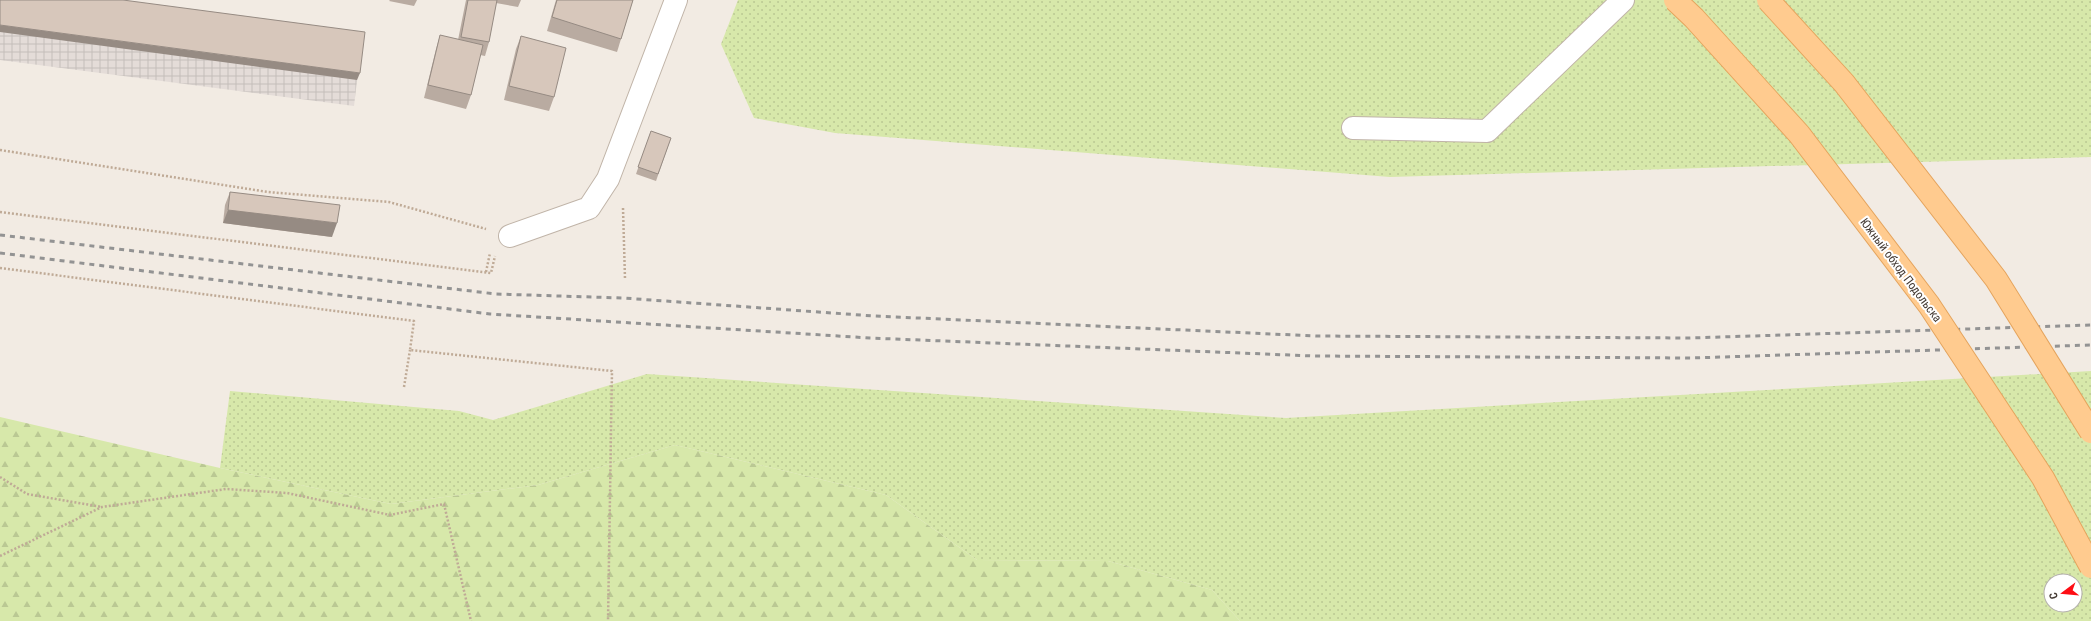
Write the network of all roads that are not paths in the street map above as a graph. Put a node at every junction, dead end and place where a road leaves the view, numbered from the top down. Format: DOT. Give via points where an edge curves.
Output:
graph roads {
  1 [pos="676,0"];
  2 [pos="1623,0"];
  3 [pos="1675,0"];
  4 [pos="1768,0"];
  5 [pos="1353,128"];
  6 [pos="510,236"];
  7 [pos="2091,432"];
  8 [pos="2091,567"];
  1 -- 6 [label="street" via="608,179 588,208"];
  2 -- 5 [label="street" via="1487,131"];
  3 -- 8 [label="main road, Южный обход Подольска, bridge" via="1799,134 1929,306 2043,478"];
  4 -- 7 [label="main road, bridge" via="1844,83 1996,280"];
}
